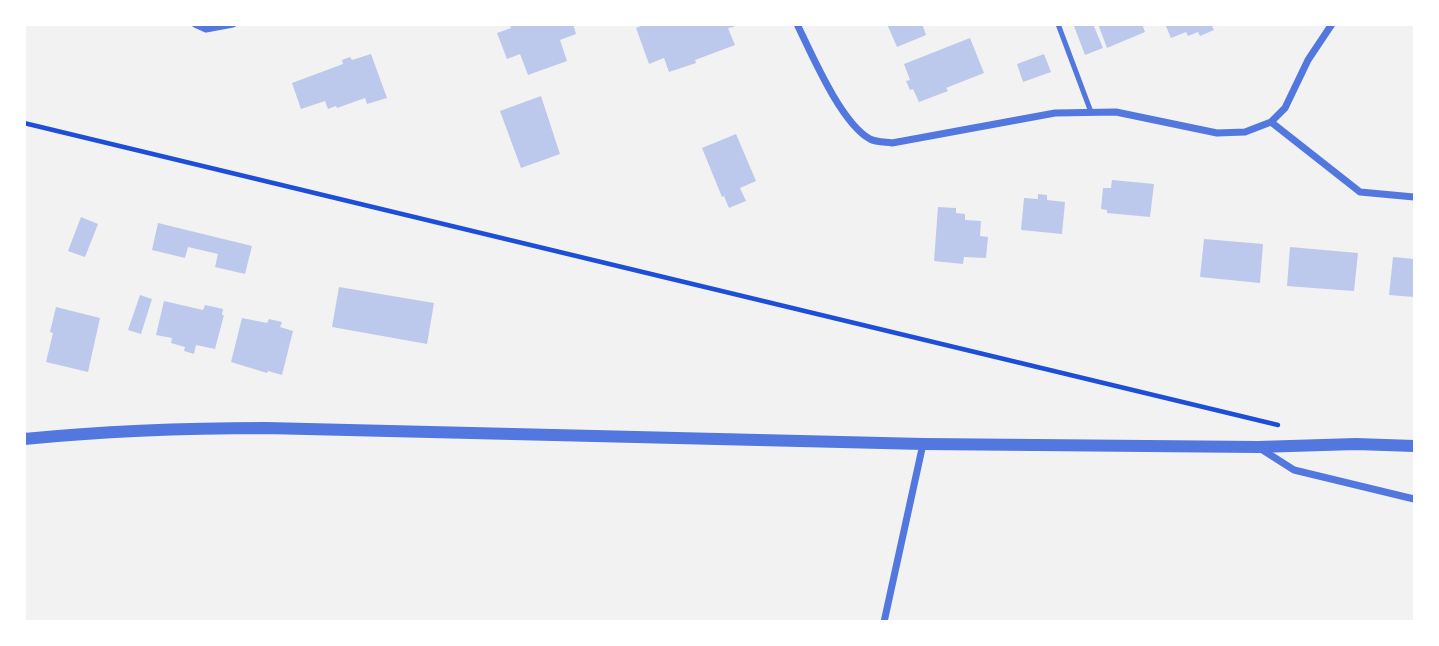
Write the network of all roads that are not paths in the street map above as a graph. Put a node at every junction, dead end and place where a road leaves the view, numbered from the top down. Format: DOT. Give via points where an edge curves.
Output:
graph roads {
  1 [pos="195,24"];
  2 [pos="233,24"];
  3 [pos="797,24"];
  4 [pos="1058,24"];
  5 [pos="1332,24"];
  6 [pos="1091,112"];
  7 [pos="1271,122"];
  8 [pos="1415,197"];
  9 [pos="24,439"];
  10 [pos="923,444"];
  11 [pos="1415,446"];
  12 [pos="1258,447"];
  13 [pos="1415,499"];
  14 [pos="884,621"];
  1 -- 2 [label="street" via="206,29"];
  3 -- 6 [label="street" via="853,126 872,140 892,143 1055,113"];
  4 -- 6 [label="lane"];
  5 -- 7 [label="street" via="1285,108"];
  6 -- 7 [label="street" via="1116,112 1217,134 1245,132"];
  7 -- 8 [label="street" via="1360,192"];
  9 -- 10 [label="street" via="95,432 266,428"];
  10 -- 12 [label="street"];
  10 -- 14 [label="street"];
  11 -- 12 [label="street"];
  12 -- 13 [label="street" via="1294,470"];
}
